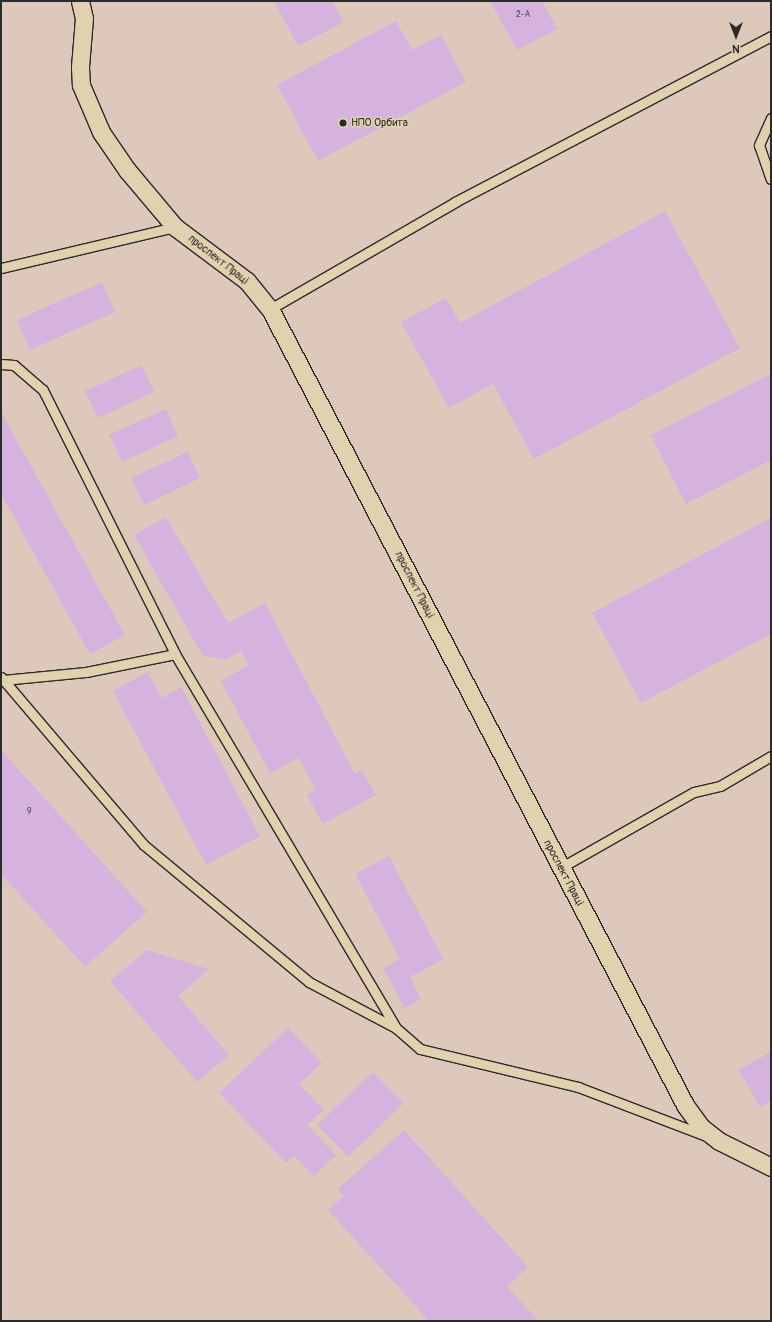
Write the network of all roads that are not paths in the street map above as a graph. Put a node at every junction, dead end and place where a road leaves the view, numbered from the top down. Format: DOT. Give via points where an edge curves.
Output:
graph roads {
  1 [pos="80,1"];
  2 [pos="771,36"];
  3 [pos="771,118"];
  4 [pos="771,179"];
  5 [pos="175,227"];
  6 [pos="1,268"];
  7 [pos="270,309"];
  8 [pos="1,364"];
  9 [pos="175,654"];
  10 [pos="2,678"];
  11 [pos="771,756"];
  12 [pos="560,868"];
  13 [pos="396,1028"];
  14 [pos="719,1141"];
  15 [pos="771,1167"];
  1 -- 5 [label="street, проспект Праці" via="84,18 81,85 89,107 101,132 127,170"];
  2 -- 7 [label="lane" via="454,202"];
  3 -- 4 [label="lane" via="759,145"];
  5 -- 6 [label="lane"];
  5 -- 7 [label="street, проспект Праці" via="247,281"];
  7 -- 12 [label="street, проспект Праці"];
  8 -- 9 [label="lane" via="14,364 43,390"];
  9 -- 10 [label="lane" via="86,672"];
  9 -- 13 [label="lane"];
  10 -- 13 [label="lane" via="144,845 309,982"];
  11 -- 12 [label="lane" via="720,786 694,792"];
  12 -- 14 [label="street, проспект Праці" via="685,1105 702,1127"];
  13 -- 14 [label="lane" via="420,1049 578,1087"];
  14 -- 15 [label="street, проспект Праці"];
}
